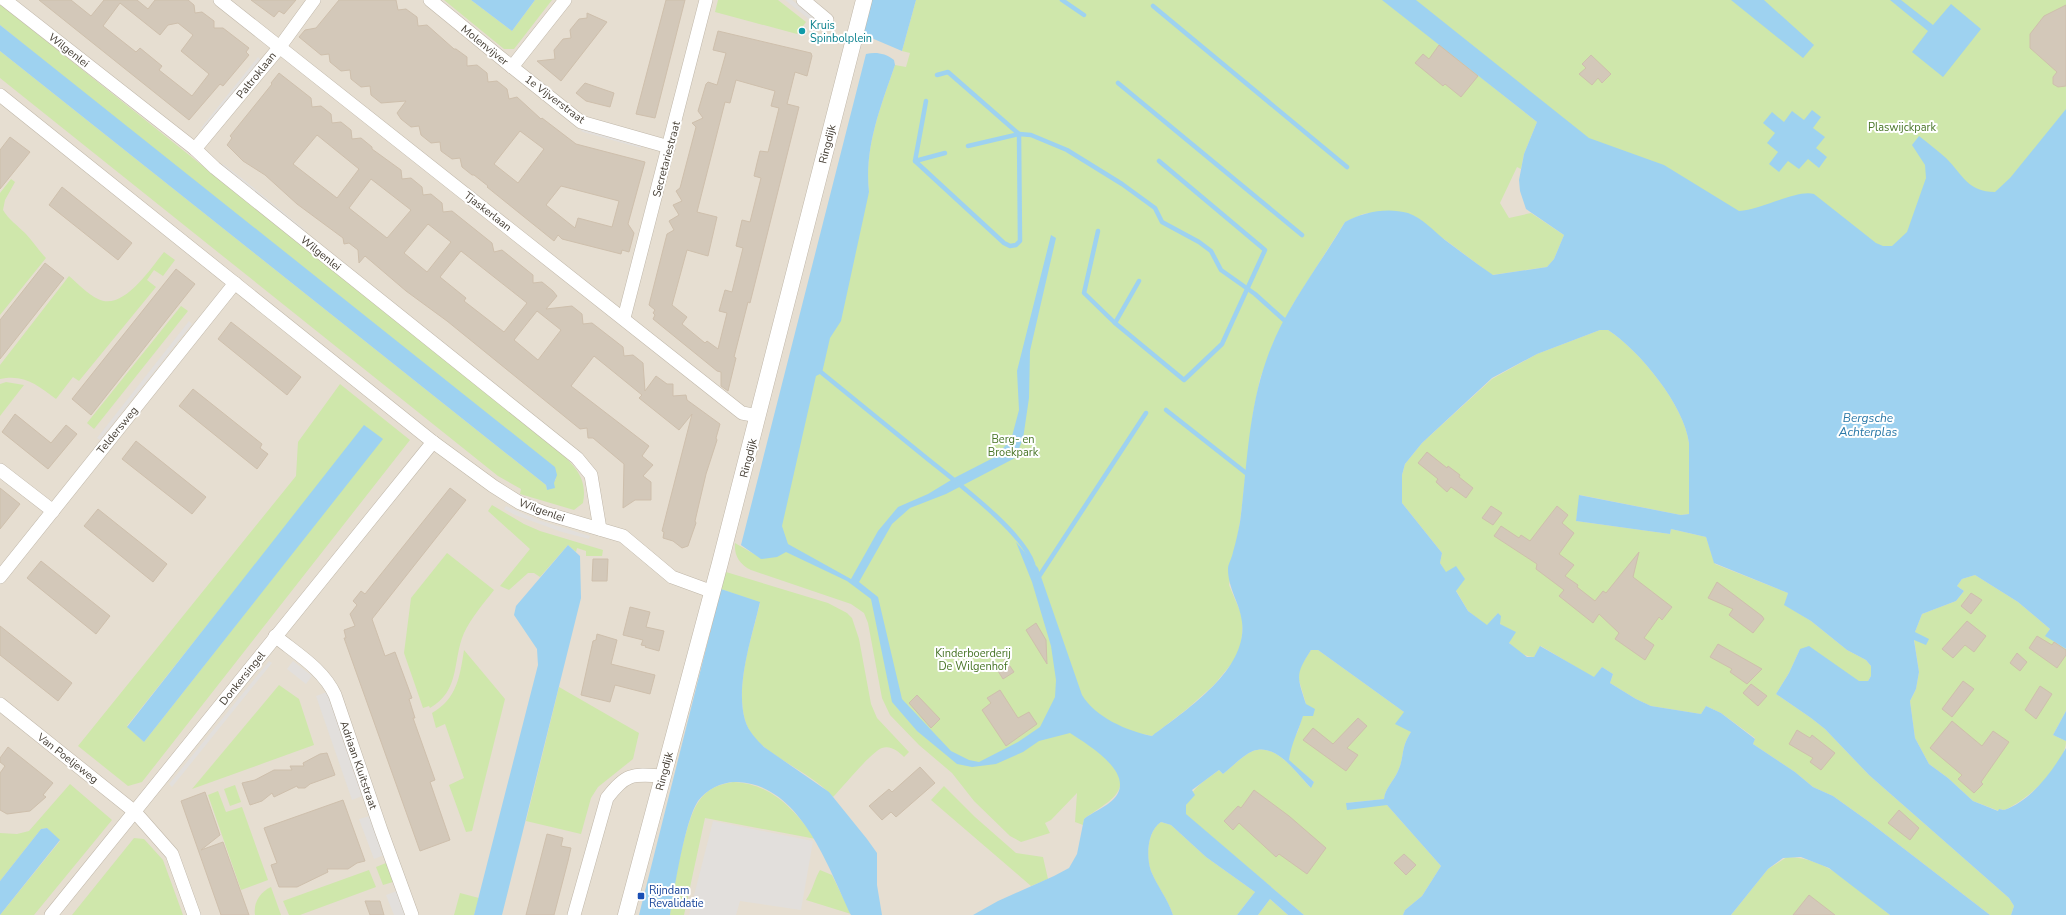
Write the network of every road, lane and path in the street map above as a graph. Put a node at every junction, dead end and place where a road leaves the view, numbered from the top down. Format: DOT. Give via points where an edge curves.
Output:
graph roads {
  1 [pos="5,0"];
  2 [pos="220,0"];
  3 [pos="314,0"];
  4 [pos="430,0"];
  5 [pos="565,0"];
  6 [pos="706,0"];
  7 [pos="803,0"];
  8 [pos="864,0"];
  9 [pos="827,20"];
  10 [pos="279,48"];
  11 [pos="512,67"];
  12 [pos="0,95"];
  13 [pos="669,147"];
  14 [pos="195,149"];
  15 [pos="235,283"];
  16 [pos="624,318"];
  17 [pos="758,416"];
  18 [pos="433,442"];
  19 [pos="0,470"];
  20 [pos="53,511"];
  21 [pos="600,529"];
  22 [pos="0,578"];
  23 [pos="713,592"];
  24 [pos="275,636"];
  25 [pos="0,704"];
  26 [pos="662,776"];
  27 [pos="135,812"];
  28 [pos="51,915"];
  29 [pos="194,915"];
  30 [pos="412,915"];
  31 [pos="574,915"];
  32 [pos="626,915"];
  1 -- 14 [label="street, Wilgenlei"];
  2 -- 10 [label="street, Tjaskerlaan"];
  3 -- 10 [label="street, Paltroklaan"];
  4 -- 11 [label="street, Molenvijver"];
  5 -- 11 [label="street, Molenvijver"];
  6 -- 13 [label="street, Secretariestraat"];
  7 -- 9 [label="street"];
  8 -- 17 [label="street, Ringdijk"];
  10 -- 14 [label="street, Paltroklaan"];
  10 -- 16 [label="street, Tjaskerlaan"];
  11 -- 13 [label="street, 1e Vijverstraat" via="581,122"];
  12 -- 15 [label="street, Wilgenlei"];
  13 -- 16 [label="street, Secretariestraat"];
  14 -- 21 [label="street, Wilgenlei" via="215,168 577,458 591,475"];
  15 -- 18 [label="street, Wilgenlei"];
  15 -- 20 [label="street, Teldersweg"];
  16 -- 17 [label="street, Tjaskerlaan" via="742,412"];
  17 -- 23 [label="street, Ringdijk"];
  18 -- 21 [label="street, Wilgenlei" via="520,503"];
  18 -- 24 [label="street, Donkersingel"];
  19 -- 20 [label="street"];
  20 -- 22 [label="street, Teldersweg"];
  21 -- 23 [label="street, Wilgenlei" via="623,536 676,580"];
  23 -- 26 [label="street, Ringdijk"];
  24 -- 27 [label="street, Donkersingel"];
  24 -- 30 [label="street, Adriaan Kluitstraat" via="321,673 335,695"];
  25 -- 27 [label="street, Van Poeljeweg"];
  26 -- 31 [label="street" via="639,774 626,778 619,782 607,798"];
  26 -- 32 [label="street, Ringdijk"];
  27 -- 28 [label="street, Donkersingel"];
  27 -- 29 [label="street, Van Poeljeweg" via="172,854"];
}
